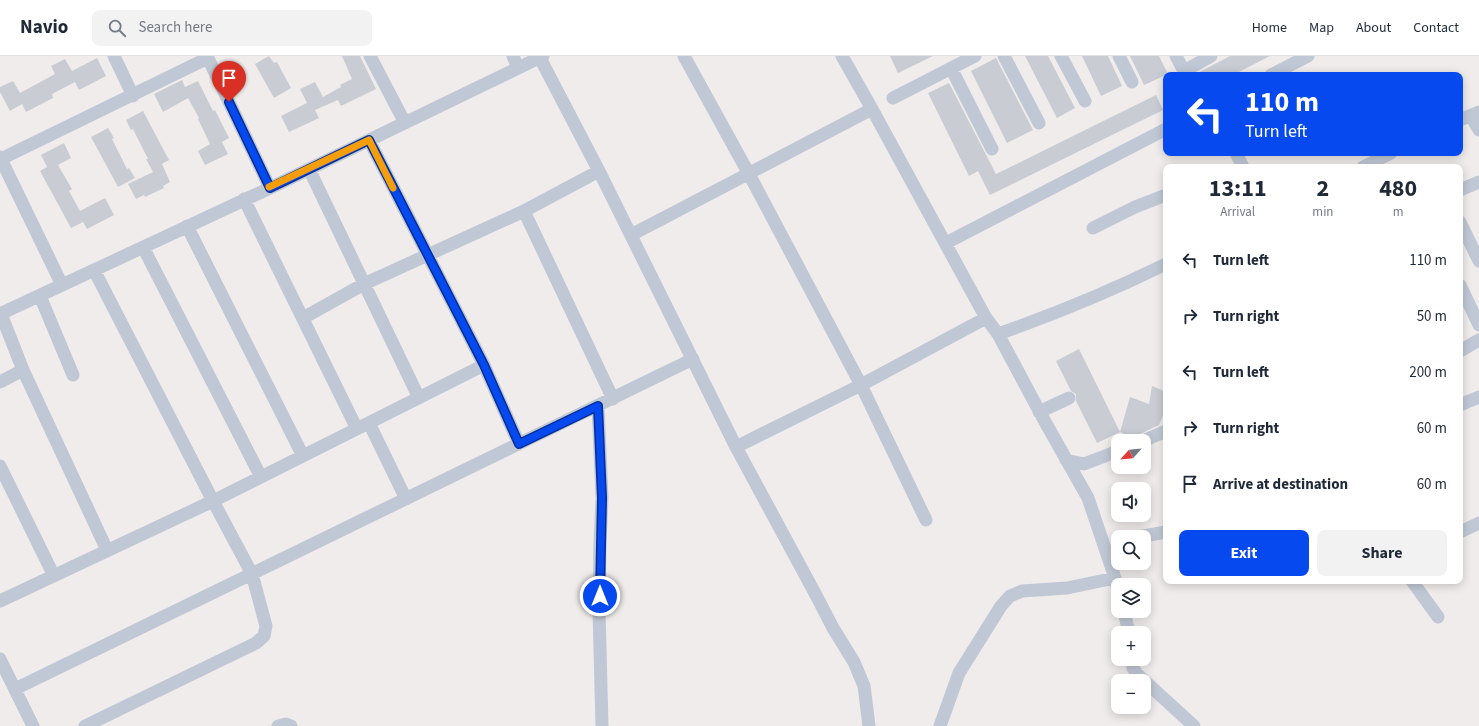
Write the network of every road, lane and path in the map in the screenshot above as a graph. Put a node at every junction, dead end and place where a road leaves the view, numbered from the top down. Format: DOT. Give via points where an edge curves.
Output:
graph roads {
  1 [pos="114,56"];
  2 [pos="370,56"];
  3 [pos="684,56"];
  4 [pos="975,56"];
  5 [pos="1004,56"];
  6 [pos="1061,56"];
  7 [pos="1119,56"];
  8 [pos="1176,56"];
  9 [pos="1211,56"];
  10 [pos="1308,56"];
  11 [pos="208,57"];
  12 [pos="541,57"];
  13 [pos="845,57"];
  14 [pos="515,62"];
  15 [pos="951,68"];
  16 [pos="1184,72"];
  17 [pos="1187,72"];
  18 [pos="1277,72"];
  19 [pos="1132,82"];
  20 [pos="134,96"];
  21 [pos="893,98"];
  22 [pos="1085,102"];
  23 [pos="872,109"];
  24 [pos="1470,116"];
  25 [pos="405,123"];
  26 [pos="1038,123"];
  27 [pos="1479,130"];
  28 [pos="1163,131"];
  29 [pos="369,140"];
  30 [pos="992,149"];
  31 [pos="1385,156"];
  32 [pos="1,158"];
  33 [pos="1368,164"];
  34 [pos="309,169"];
  35 [pos="599,170"];
  36 [pos="749,174"];
  37 [pos="1479,182"];
  38 [pos="270,188"];
  39 [pos="1463,189"];
  40 [pos="1163,196"];
  41 [pos="244,199"];
  42 [pos="524,211"];
  43 [pos="186,226"];
  44 [pos="1093,228"];
  45 [pos="1463,228"];
  46 [pos="631,235"];
  47 [pos="946,243"];
  48 [pos="143,247"];
  49 [pos="428,255"];
  50 [pos="1479,261"];
  51 [pos="1163,266"];
  52 [pos="94,270"];
  53 [pos="364,284"];
  54 [pos="62,285"];
  55 [pos="1463,291"];
  56 [pos="40,296"];
  57 [pos="1,314"];
  58 [pos="303,318"];
  59 [pos="986,318"];
  60 [pos="1479,325"];
  61 [pos="998,334"];
  62 [pos="1479,340"];
  63 [pos="1463,349"];
  64 [pos="693,359"];
  65 [pos="484,365"];
  66 [pos="23,370"];
  67 [pos="74,375"];
  68 [pos="0,382"];
  69 [pos="861,386"];
  70 [pos="1479,396"];
  71 [pos="419,398"];
  72 [pos="1069,398"];
  73 [pos="613,399"];
  74 [pos="1463,404"];
  75 [pos="598,406"];
  76 [pos="1039,412"];
  77 [pos="363,426"];
  78 [pos="1163,432"];
  79 [pos="1151,438"];
  80 [pos="519,444"];
  81 [pos="736,447"];
  82 [pos="1111,454"];
  83 [pos="303,456"];
  84 [pos="1066,460"];
  85 [pos="0,466"];
  86 [pos="261,476"];
  87 [pos="406,499"];
  88 [pos="213,501"];
  89 [pos="926,520"];
  90 [pos="1479,523"];
  91 [pos="1463,531"];
  92 [pos="1163,533"];
  93 [pos="1151,535"];
  94 [pos="1111,549"];
  95 [pos="107,550"];
  96 [pos="252,574"];
  97 [pos="54,576"];
  98 [pos="1111,584"];
  99 [pos="1414,584"];
  100 [pos="0,601"];
  101 [pos="1438,617"];
  102 [pos="0,659"];
  103 [pos="1133,666"];
  104 [pos="15,689"];
  105 [pos="33,726"];
  106 [pos="85,726"];
  107 [pos="278,726"];
  108 [pos="291,726"];
  109 [pos="602,726"];
  110 [pos="869,726"];
  111 [pos="940,726"];
  112 [pos="1194,726"];
  1 -- 20 [label="street"];
  2 -- 25 [label="street"];
  3 -- 36 [label="street"];
  4 -- 15 [label="street"];
  5 -- 26 [label="street"];
  6 -- 22 [label="street"];
  7 -- 19 [label="street"];
  8 -- 16 [label="street"];
  9 -- 17 [label="street"];
  10 -- 18 [label="street"];
  11 -- 20 [label="street"];
  11 -- 38 [label="street"];
  12 -- 14 [label="street"];
  12 -- 35 [label="street"];
  13 -- 23 [label="street"];
  14 -- 25 [label="street"];
  15 -- 21 [label="street"];
  15 -- 30 [label="street"];
  20 -- 32 [label="street"];
  23 -- 36 [label="street"];
  23 -- 47 [label="street"];
  24 -- 27 [label="street"];
  25 -- 29 [label="street"];
  28 -- 47 [label="street"];
  29 -- 34 [label="street"];
  29 -- 49 [label="street"];
  31 -- 33 [label="street"];
  32 -- 54 [label="street"];
  34 -- 38 [label="street"];
  34 -- 53 [label="street"];
  35 -- 42 [label="street"];
  35 -- 46 [label="street"];
  36 -- 46 [label="street"];
  36 -- 69 [label="street"];
  37 -- 39 [label="street"];
  38 -- 41 [label="street"];
  40 -- 44 [label="street"];
  41 -- 43 [label="street"];
  41 -- 58 [label="street"];
  42 -- 49 [label="street"];
  42 -- 73 [label="street"];
  43 -- 48 [label="street"];
  43 -- 83 [label="street"];
  45 -- 50 [label="street"];
  46 -- 64 [label="street"];
  47 -- 59 [label="street"];
  48 -- 52 [label="street"];
  48 -- 86 [label="street"];
  49 -- 53 [label="street"];
  49 -- 65 [label="street"];
  51 -- 61 [label="street" via="1048,317"];
  52 -- 54 [label="street"];
  52 -- 88 [label="street"];
  53 -- 58 [label="street"];
  53 -- 71 [label="street"];
  54 -- 56 [label="street"];
  55 -- 60 [label="street"];
  56 -- 57 [label="street"];
  56 -- 67 [label="street"];
  57 -- 66 [label="street"];
  58 -- 77 [label="street"];
  59 -- 61 [label="street"];
  59 -- 69 [label="street"];
  61 -- 76 [label="street"];
  62 -- 63 [label="street"];
  64 -- 73 [label="street"];
  64 -- 81 [label="street"];
  65 -- 71 [label="street"];
  65 -- 80 [label="street"];
  66 -- 68 [label="street"];
  66 -- 95 [label="street"];
  69 -- 81 [label="street"];
  69 -- 89 [label="street"];
  70 -- 74 [label="street"];
  71 -- 77 [label="street"];
  72 -- 76 [label="street"];
  73 -- 75 [label="street"];
  75 -- 80 [label="street"];
  75 -- 109 [label="street" via="602,498 599,610"];
  76 -- 84 [label="street"];
  77 -- 83 [label="street"];
  77 -- 87 [label="street"];
  78 -- 79 [label="street"];
  80 -- 87 [label="street"];
  81 -- 110 [label="street" via="862,678"];
  82 -- 84 [label="street" via="1084,464"];
  83 -- 86 [label="street"];
  84 -- 94 [label="street" via="1088,498"];
  85 -- 97 [label="street"];
  86 -- 88 [label="street"];
  87 -- 96 [label="street"];
  88 -- 95 [label="street"];
  88 -- 96 [label="street"];
  90 -- 91 [label="street"];
  92 -- 93 [label="street"];
  95 -- 97 [label="street"];
  96 -- 104 [label="street"];
  96 -- 106 [label="street" via="266,626 264,636 256,643"];
  97 -- 100 [label="street"];
  98 -- 111 [label="street" via="1022,592 1010,596 1000,606 959,673"];
  99 -- 101 [label="street"];
  102 -- 104 [label="street"];
  103 -- 112 [label="street" via="1137,674"];
  104 -- 105 [label="street"];
  107 -- 108 [label="street"];
}
